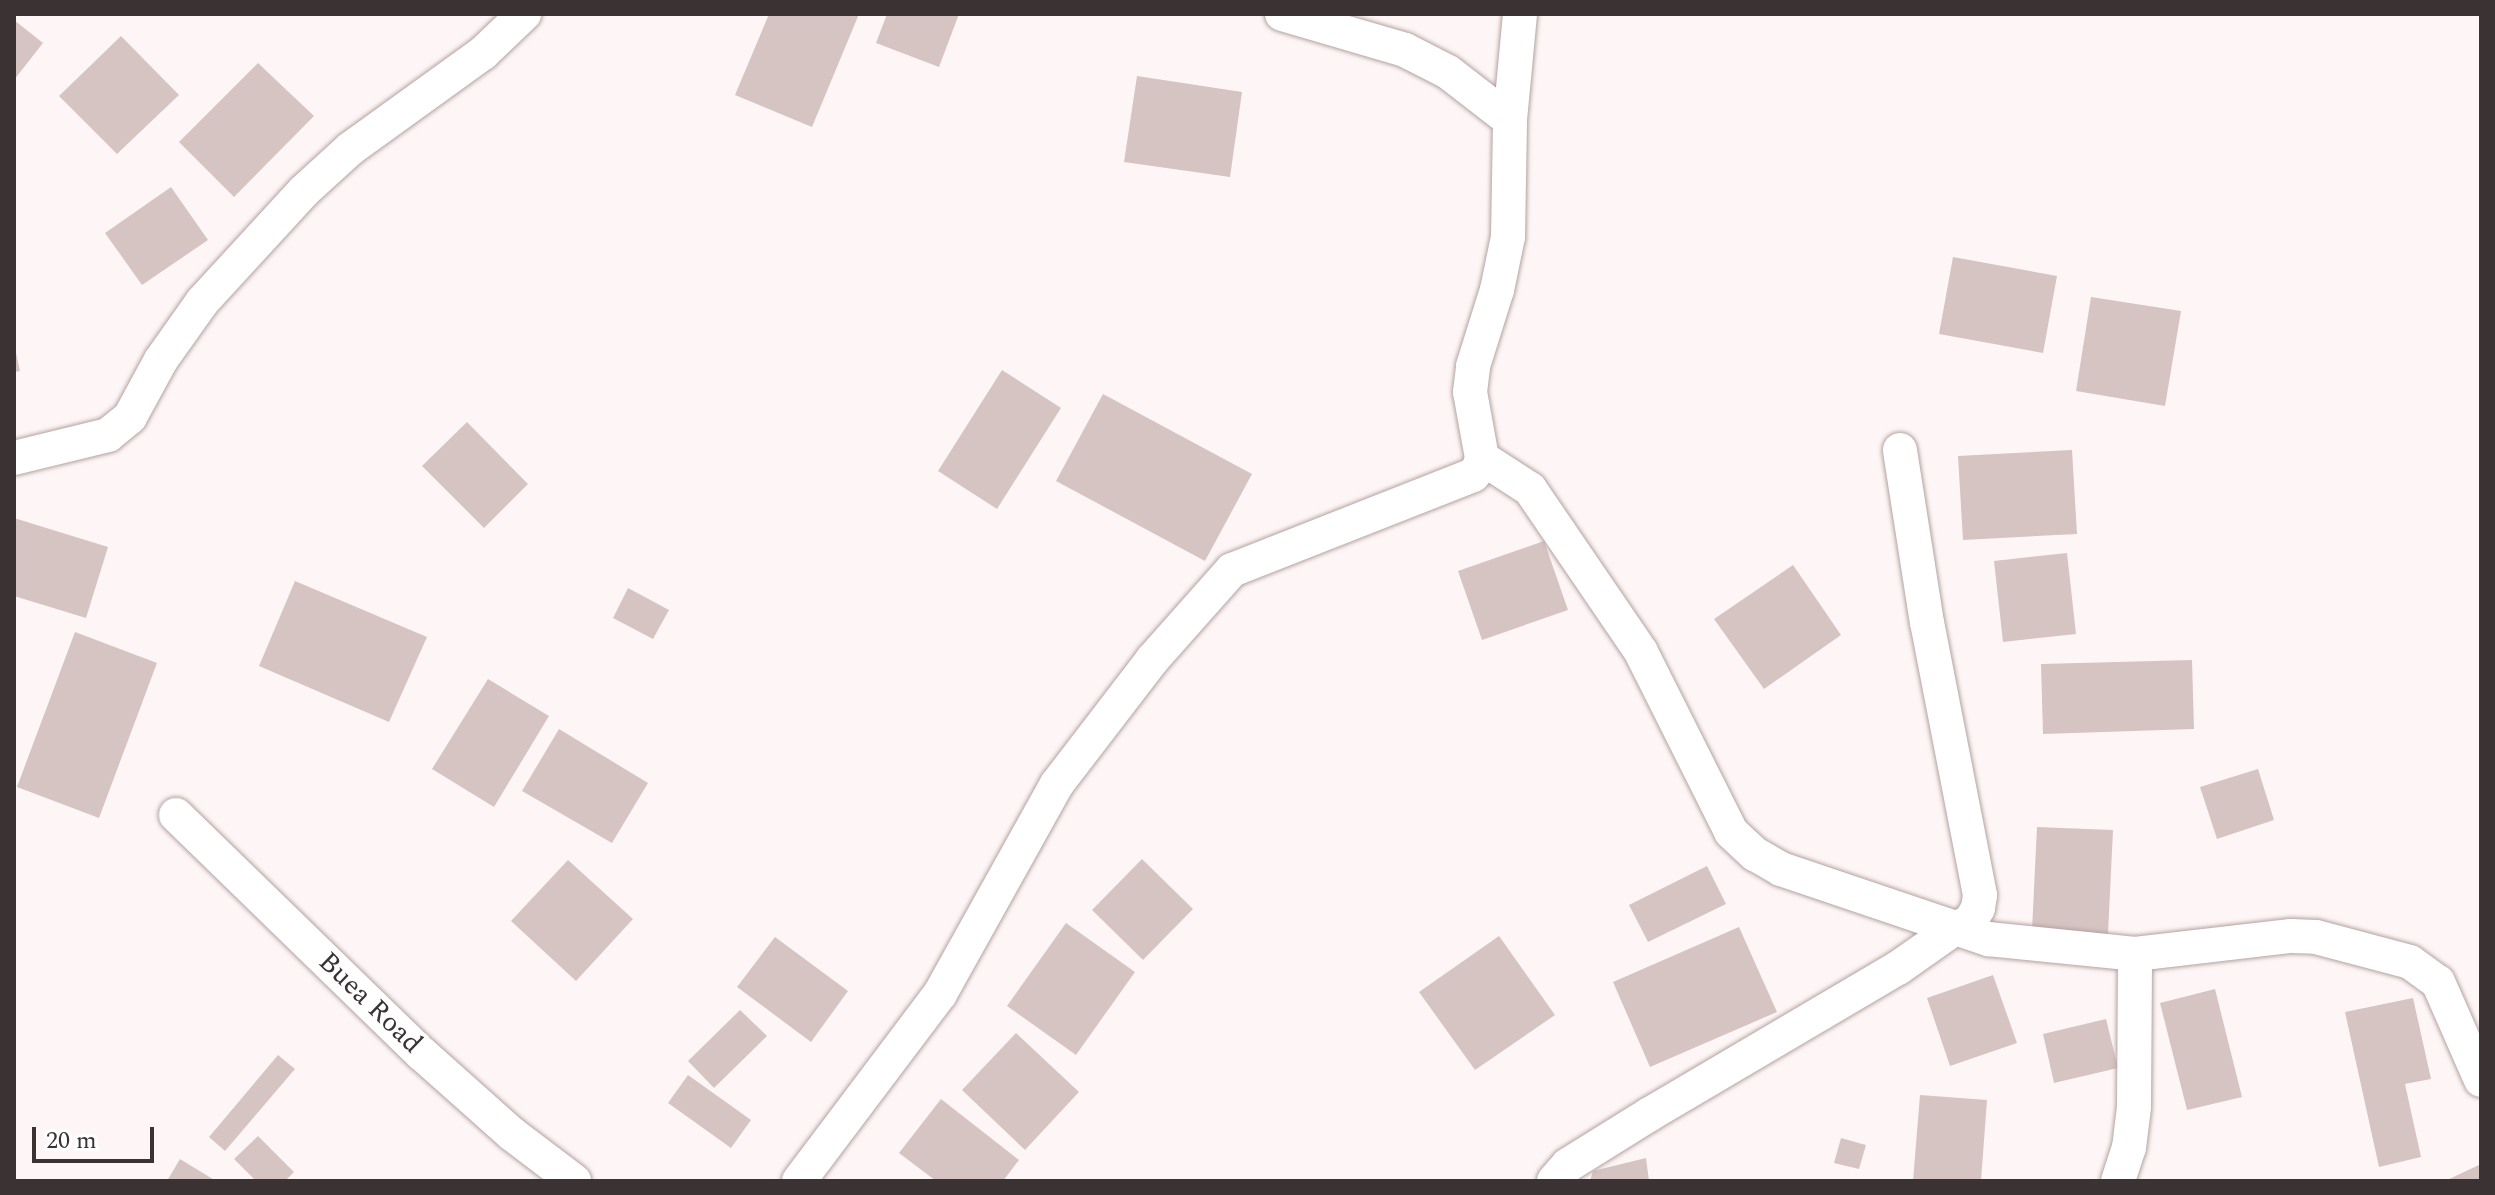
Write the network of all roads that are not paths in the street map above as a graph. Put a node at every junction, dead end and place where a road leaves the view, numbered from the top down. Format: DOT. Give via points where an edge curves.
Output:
graph roads {
  1 [pos="524,14"];
  2 [pos="1282,14"];
  3 [pos="1520,14"];
  4 [pos="1510,120"];
  5 [pos="1900,450"];
  6 [pos="14,458"];
  7 [pos="1482,458"];
  8 [pos="176,815"];
  9 [pos="1952,930"];
  10 [pos="2135,954"];
  11 [pos="2481,1080"];
  12 [pos="574,1181"];
  13 [pos="799,1181"];
  14 [pos="1554,1181"];
  15 [pos="2118,1181"];
  1 -- 6 [label="street" via="483,53 350,149 304,191 202,302 130,417 108,435"];
  2 -- 4 [label="street" via="1405,50 1448,72"];
  3 -- 4 [label="street"];
  4 -- 7 [label="street" via="1508,237 1470,392"];
  5 -- 9 [label="street" via="1927,623 1980,895 1970,922"];
  7 -- 9 [label="street" via="1530,489 1641,652 1731,832 1781,869"];
  7 -- 13 [label="street" via="1473,475 1232,570 1152,660 1064,773 940,994"];
  8 -- 12 [label="street, Buea Road" via="421,1053"];
  9 -- 10 [label="street" via="1988,939"];
  9 -- 14 [label="street" via="1898,968 1579,1158"];
  10 -- 11 [label="street" via="2291,936 2316,937 2410,962 2438,982"];
  10 -- 15 [label="street" via="2134,1107"];
}
